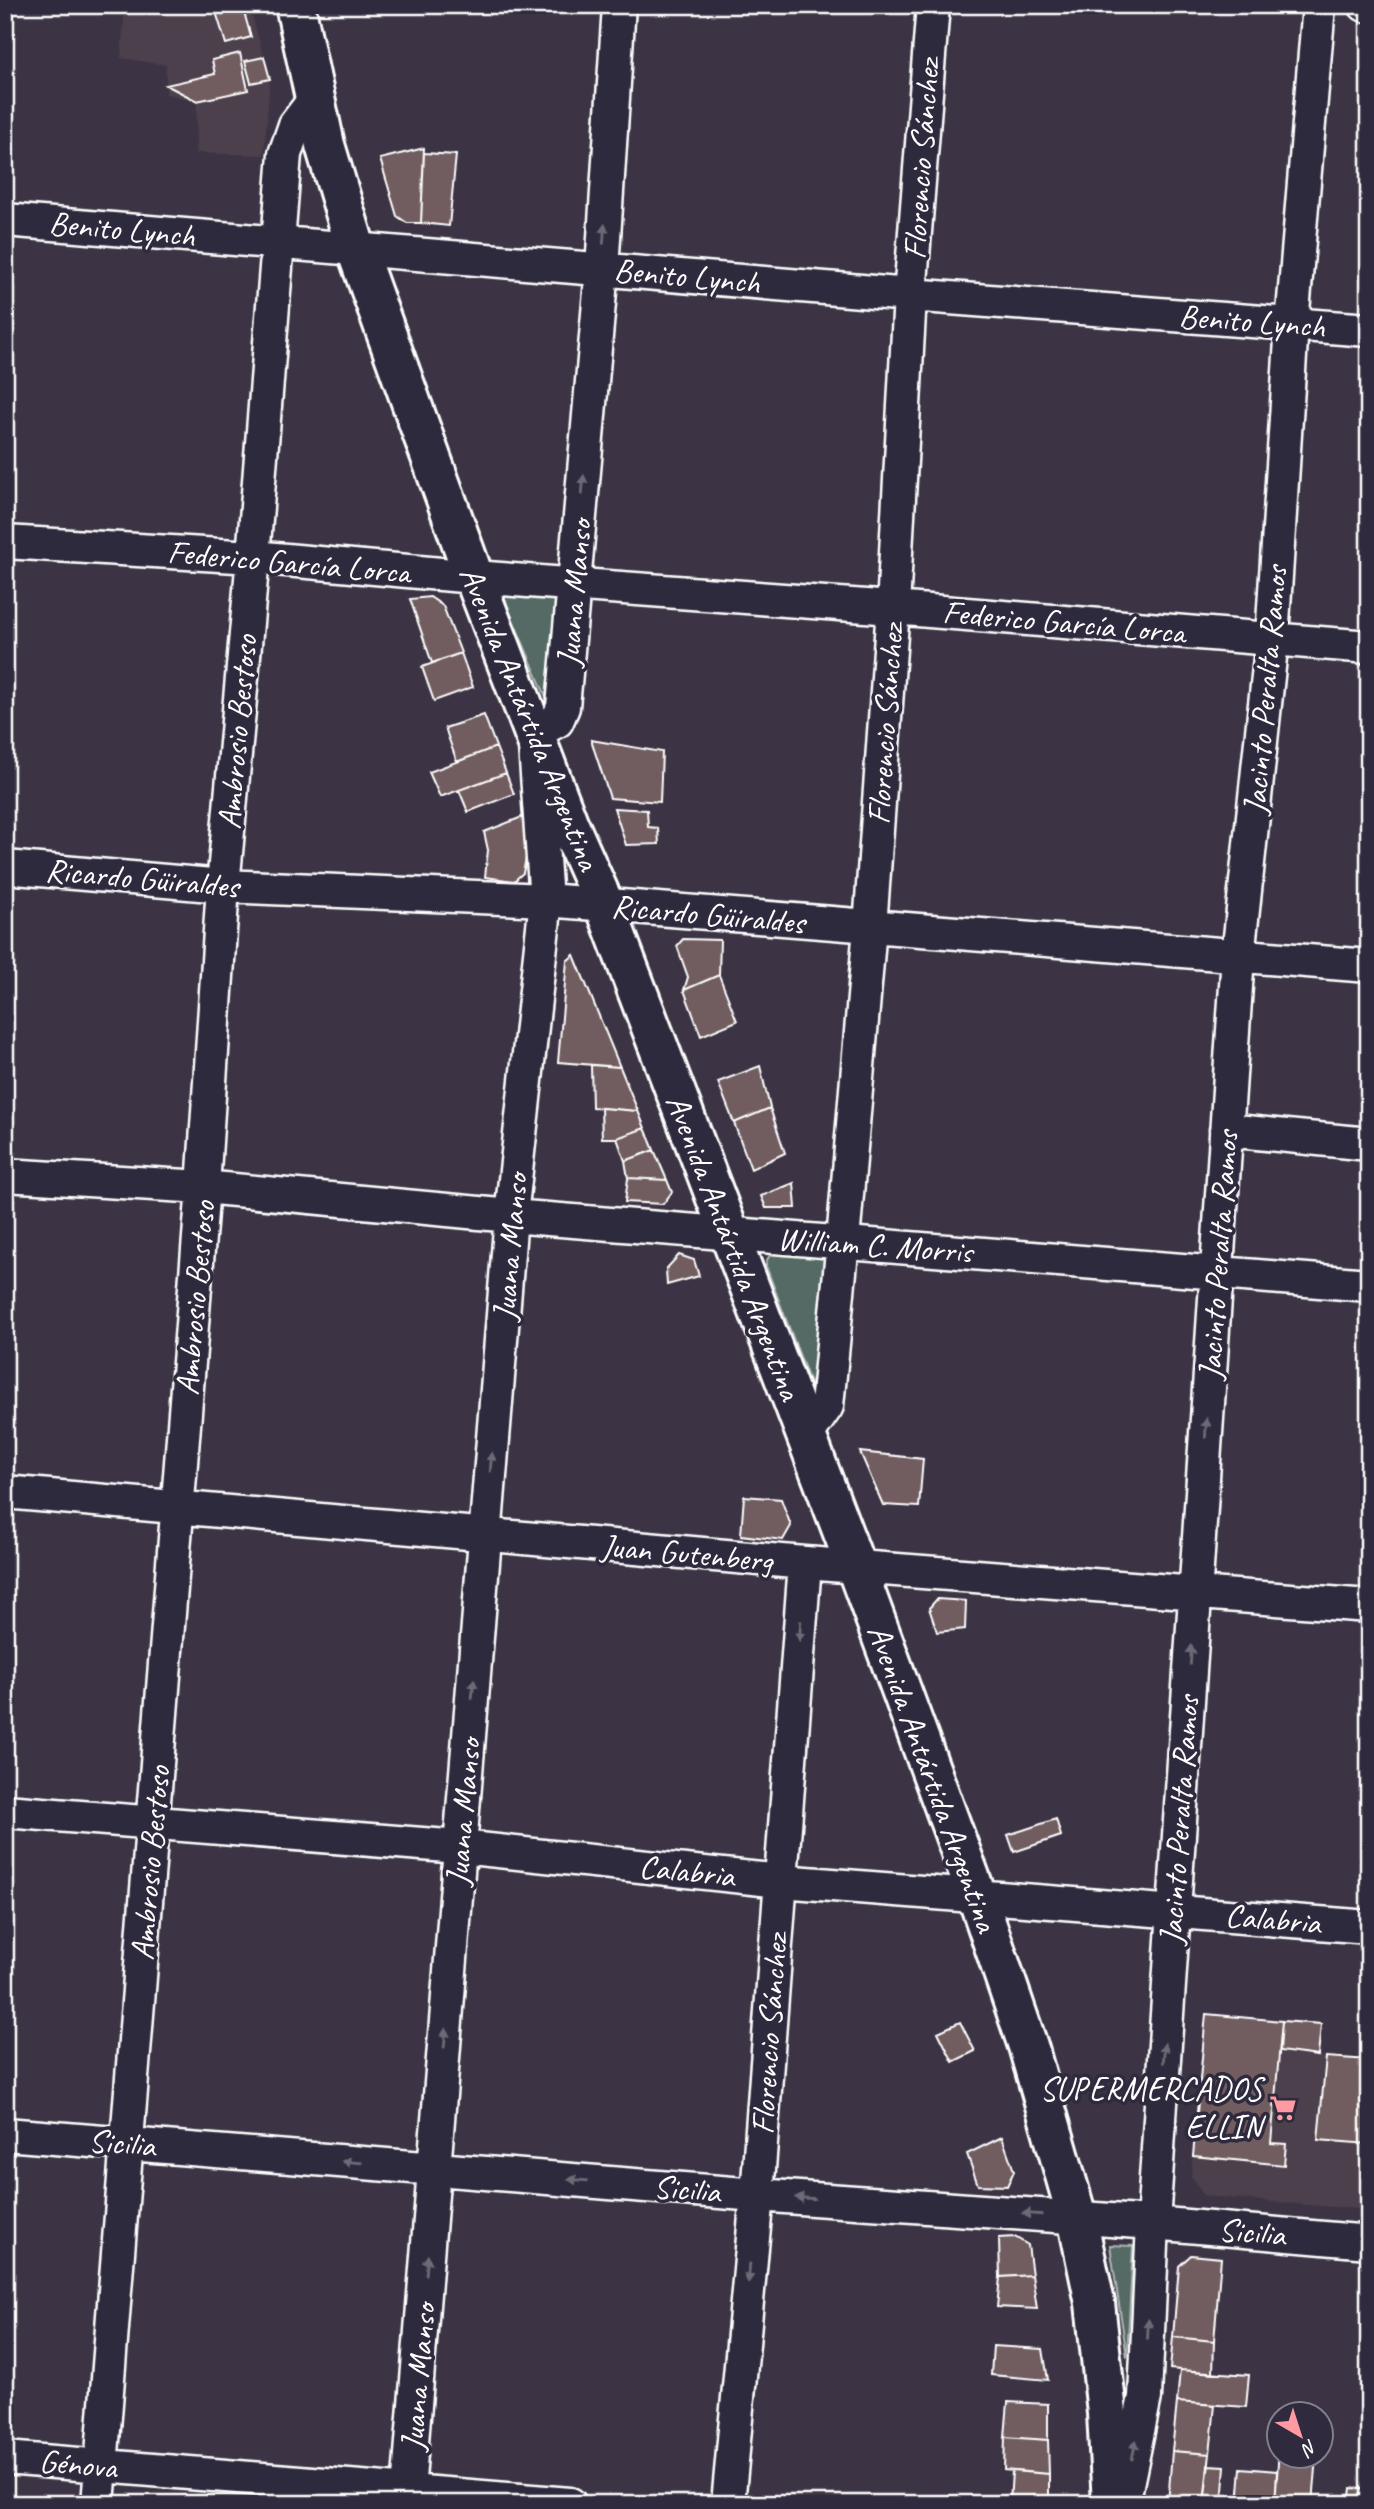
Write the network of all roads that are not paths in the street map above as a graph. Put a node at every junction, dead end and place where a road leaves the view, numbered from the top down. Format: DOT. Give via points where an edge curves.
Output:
graph roads {
  1 [pos="295,5"];
  2 [pos="619,5"];
  3 [pos="933,5"];
  4 [pos="1319,5"];
  5 [pos="314,100"];
  6 [pos="5,220"];
  7 [pos="279,243"];
  8 [pos="356,249"];
  9 [pos="602,269"];
  10 [pos="911,295"];
  11 [pos="1292,324"];
  12 [pos="1369,330"];
  13 [pos="5,542"];
  14 [pos="253,557"];
  15 [pos="474,577"];
  16 [pos="575,584"];
  17 [pos="893,608"];
  18 [pos="1272,639"];
  19 [pos="1369,647"];
  20 [pos="534,733"];
  21 [pos="5,867"];
  22 [pos="223,886"];
  23 [pos="546,900"];
  24 [pos="606,906"];
  25 [pos="870,927"];
  26 [pos="1238,956"];
  27 [pos="1369,966"];
  28 [pos="1226,1130"];
  29 [pos="1369,1144"];
  30 [pos="5,1175"];
  31 [pos="203,1187"];
  32 [pos="511,1216"];
  33 [pos="728,1234"];
  34 [pos="843,1241"];
  35 [pos="1217,1272"];
  36 [pos="1369,1285"];
  37 [pos="806,1436"];
  38 [pos="5,1492"];
  39 [pos="178,1509"];
  40 [pos="485,1536"];
  41 [pos="805,1563"];
  42 [pos="856,1567"];
  43 [pos="1195,1592"];
  44 [pos="1369,1606"];
  45 [pos="5,1811"];
  46 [pos="153,1823"];
  47 [pos="460,1847"];
  48 [pos="781,1881"];
  49 [pos="977,1896"];
  50 [pos="1173,1911"];
  51 [pos="1369,1927"];
  52 [pos="5,2134"];
  53 [pos="127,2144"];
  54 [pos="435,2168"];
  55 [pos="757,2195"];
  56 [pos="1077,2217"];
  57 [pos="1153,2223"];
  58 [pos="1369,2242"];
  59 [pos="5,2458"];
  60 [pos="101,2467"];
  61 [pos="408,2497"];
  62 [pos="98,2504"];
  63 [pos="570,2504"];
  64 [pos="728,2504"];
  65 [pos="1112,2504"];
  66 [pos="1123,2504"];
  1 -- 5 [label="main road, Avenida Antártida Argentina"];
  9 -- 2 [label="street, Juana Manso, one-way"];
  3 -- 10 [label="street, Florencio Sánchez"];
  4 -- 11 [label="street, Jacinto Peralta Ramos"];
  5 -- 7 [label="street, Ambrosio Bestoso" via="295,125 285,154"];
  5 -- 8 [label="main road, Avenida Antártida Argentina"];
  6 -- 7 [label="street, Benito Lynch"];
  7 -- 8 [label="street, Benito Lynch"];
  7 -- 14 [label="street, Ambrosio Bestoso"];
  8 -- 9 [label="street, Benito Lynch"];
  8 -- 15 [label="main road, Avenida Antártida Argentina"];
  9 -- 10 [label="street, Benito Lynch"];
  16 -- 9 [label="street, Juana Manso, one-way"];
  10 -- 11 [label="street, Benito Lynch"];
  10 -- 17 [label="street, Florencio Sánchez"];
  11 -- 12 [label="street, Benito Lynch"];
  11 -- 18 [label="street, Jacinto Peralta Ramos"];
  13 -- 14 [label="street, Federico García Lorca"];
  14 -- 15 [label="street, Federico García Lorca"];
  14 -- 22 [label="street, Ambrosio Bestoso"];
  15 -- 16 [label="street, Federico García Lorca"];
  15 -- 20 [label="main road, Avenida Antártida Argentina"];
  16 -- 17 [label="street, Federico García Lorca"];
  16 -- 20 [label="street, Juana Manso" via="563,707 557,721"];
  17 -- 18 [label="street, Federico García Lorca"];
  17 -- 25 [label="street, Florencio Sánchez"];
  18 -- 19 [label="street, Federico García Lorca"];
  18 -- 26 [label="street, Jacinto Peralta Ramos"];
  20 -- 23 [label="street, Juana Manso"];
  20 -- 24 [label="main road, Avenida Antártida Argentina"];
  21 -- 22 [label="street, Ricardo Güiraldes"];
  22 -- 23 [label="street, Ricardo Güiraldes"];
  22 -- 31 [label="street, Ambrosio Bestoso"];
  23 -- 24 [label="street, Ricardo Güiraldes"];
  23 -- 32 [label="street, Juana Manso"];
  24 -- 25 [label="street, Ricardo Güiraldes"];
  24 -- 33 [label="main road, Avenida Antártida Argentina"];
  25 -- 26 [label="street, Ricardo Güiraldes"];
  25 -- 34 [label="street, Florencio Sánchez"];
  26 -- 27 [label="street, Ricardo Güiraldes"];
  26 -- 28 [label="street, Jacinto Peralta Ramos"];
  28 -- 29 [label="street"];
  28 -- 35 [label="street, Jacinto Peralta Ramos"];
  30 -- 31 [label="street, William C. Morris"];
  31 -- 32 [label="street, William C. Morris"];
  31 -- 39 [label="street, Ambrosio Bestoso"];
  32 -- 33 [label="street, William C. Morris"];
  40 -- 32 [label="street, Juana Manso, one-way"];
  33 -- 34 [label="street, William C. Morris"];
  33 -- 37 [label="main road, Avenida Antártida Argentina"];
  34 -- 35 [label="street, William C. Morris"];
  34 -- 37 [label="street, Florencio Sánchez" via="827,1406"];
  35 -- 36 [label="street, William C. Morris"];
  43 -- 35 [label="street, Jacinto Peralta Ramos, one-way"];
  37 -- 42 [label="main road, Avenida Antártida Argentina"];
  38 -- 39 [label="street, Juan Gutenberg"];
  39 -- 40 [label="street, Juan Gutenberg"];
  39 -- 46 [label="street, Ambrosio Bestoso"];
  40 -- 41 [label="street, Juan Gutenberg"];
  47 -- 40 [label="street, Juana Manso, one-way"];
  41 -- 42 [label="street, Juan Gutenberg"];
  41 -- 48 [label="street, Florencio Sánchez, one-way"];
  42 -- 43 [label="street, Juan Gutenberg"];
  42 -- 49 [label="main road, Avenida Antártida Argentina"];
  43 -- 44 [label="street, Juan Gutenberg"];
  50 -- 43 [label="street, Jacinto Peralta Ramos, one-way"];
  45 -- 46 [label="street, Calabria"];
  46 -- 47 [label="street, Calabria"];
  46 -- 53 [label="street, Ambrosio Bestoso"];
  47 -- 48 [label="street, Calabria"];
  54 -- 47 [label="street, Juana Manso, one-way"];
  48 -- 49 [label="street, Calabria"];
  48 -- 55 [label="street, Florencio Sánchez"];
  49 -- 50 [label="street, Calabria"];
  49 -- 56 [label="main road, Avenida Antártida Argentina" via="1035,2068"];
  50 -- 51 [label="street, Calabria"];
  57 -- 50 [label="street, Jacinto Peralta Ramos, one-way"];
  52 -- 53 [label="street, Sicilia"];
  54 -- 53 [label="street, Sicilia, one-way"];
  53 -- 60 [label="street, Ambrosio Bestoso"];
  55 -- 54 [label="street, Sicilia, one-way"];
  61 -- 54 [label="street, Juana Manso, one-way"];
  56 -- 55 [label="street, Sicilia, one-way"];
  55 -- 64 [label="street, Florencio Sánchez, one-way"];
  56 -- 57 [label="street, Sicilia"];
  56 -- 65 [label="main road, Avenida Antártida Argentina" via="1101,2350"];
  57 -- 58 [label="street, Sicilia"];
  66 -- 57 [label="street, Jacinto Peralta Ramos, one-way" via="1145,2397"];
  59 -- 60 [label="street, Génova"];
  60 -- 61 [label="street, Génova"];
  60 -- 62 [label="street, Ambrosio Bestoso"];
  61 -- 63 [label="street, Génova"];
}
